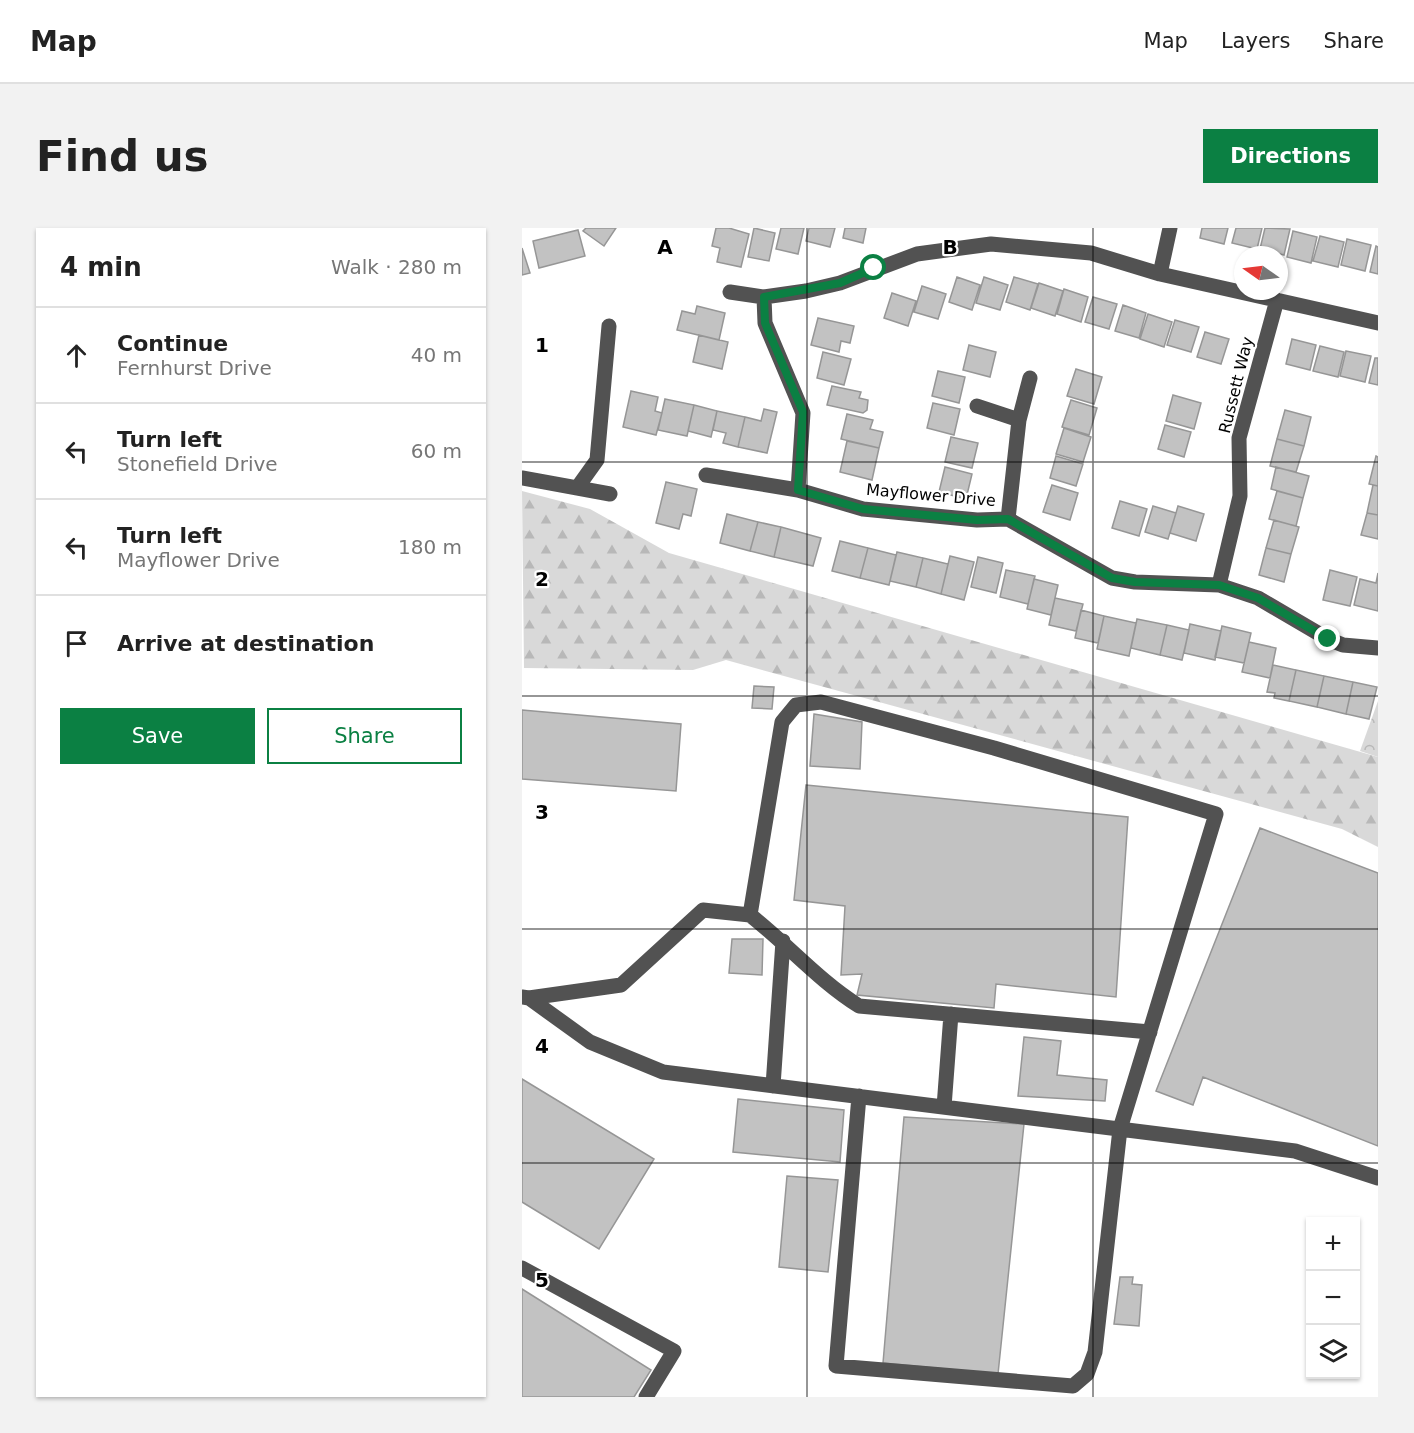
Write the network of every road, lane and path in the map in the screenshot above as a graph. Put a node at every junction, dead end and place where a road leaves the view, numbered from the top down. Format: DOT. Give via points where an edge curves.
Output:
graph roads {
  1 [pos="1170,228"];
  2 [pos="1161,274"];
  3 [pos="1234,290"];
  4 [pos="730,292"];
  5 [pos="764,297"];
  6 [pos="1277,300"];
  7 [pos="1378,322"];
  8 [pos="609,326"];
  9 [pos="1030,378"];
  10 [pos="978,406"];
  11 [pos="1019,420"];
  12 [pos="706,475"];
  13 [pos="522,478"];
  14 [pos="577,488"];
  15 [pos="798,490"];
  16 [pos="610,494"];
  17 [pos="1008,519"];
  18 [pos="1219,585"];
  19 [pos="1378,648"];
  20 [pos="750,915"];
  21 [pos="783,940"];
  22 [pos="526,997"];
  23 [pos="951,1014"];
  24 [pos="1150,1032"];
  25 [pos="773,1086"];
  26 [pos="859,1096"];
  27 [pos="944,1107"];
  28 [pos="1120,1129"];
  29 [pos="1378,1178"];
  30 [pos="522,1268"];
  31 [pos="646,1397"];
  1 -- 2 [label="street"];
  2 -- 3 [label="street"];
  2 -- 5 [label="street" via="1091,253 991,244 917,255 840,283"];
  4 -- 5 [label="street"];
  5 -- 15 [label="street" via="765,323 803,412"];
  6 -- 7 [label="street"];
  6 -- 18 [label="street, Russett Way" via="1239,438 1240,496"];
  8 -- 14 [label="street" via="597,460"];
  9 -- 11 [label="street"];
  10 -- 11 [label="street"];
  11 -- 17 [label="street"];
  12 -- 15 [label="street, Mayflower Drive"];
  13 -- 14 [label="street"];
  14 -- 16 [label="street"];
  15 -- 17 [label="street, Mayflower Drive" via="863,509 977,520"];
  17 -- 18 [label="street, Mayflower Drive" via="1112,578"];
  18 -- 19 [label="street, Mayflower Drive" via="1258,598 1335,642"];
  20 -- 21 [label="street"];
  20 -- 22 [label="street" via="703,910 621,985"];
  20 -- 24 [label="street" via="782,722 796,705 821,702 994,748 1215,814"];
  21 -- 23 [label="street" via="838,993 859,1006"];
  21 -- 25 [label="street"];
  22 -- 25 [label="street" via="590,1042 663,1072"];
  23 -- 24 [label="street"];
  23 -- 27 [label="street"];
  24 -- 28 [label="street"];
  25 -- 26 [label="street"];
  26 -- 27 [label="street"];
  26 -- 28 [label="street" via="836,1366 1072,1386 1087,1374 1095,1352"];
  27 -- 28 [label="street"];
  28 -- 29 [label="street" via="1295,1151"];
  30 -- 31 [label="street" via="674,1351"];
}
